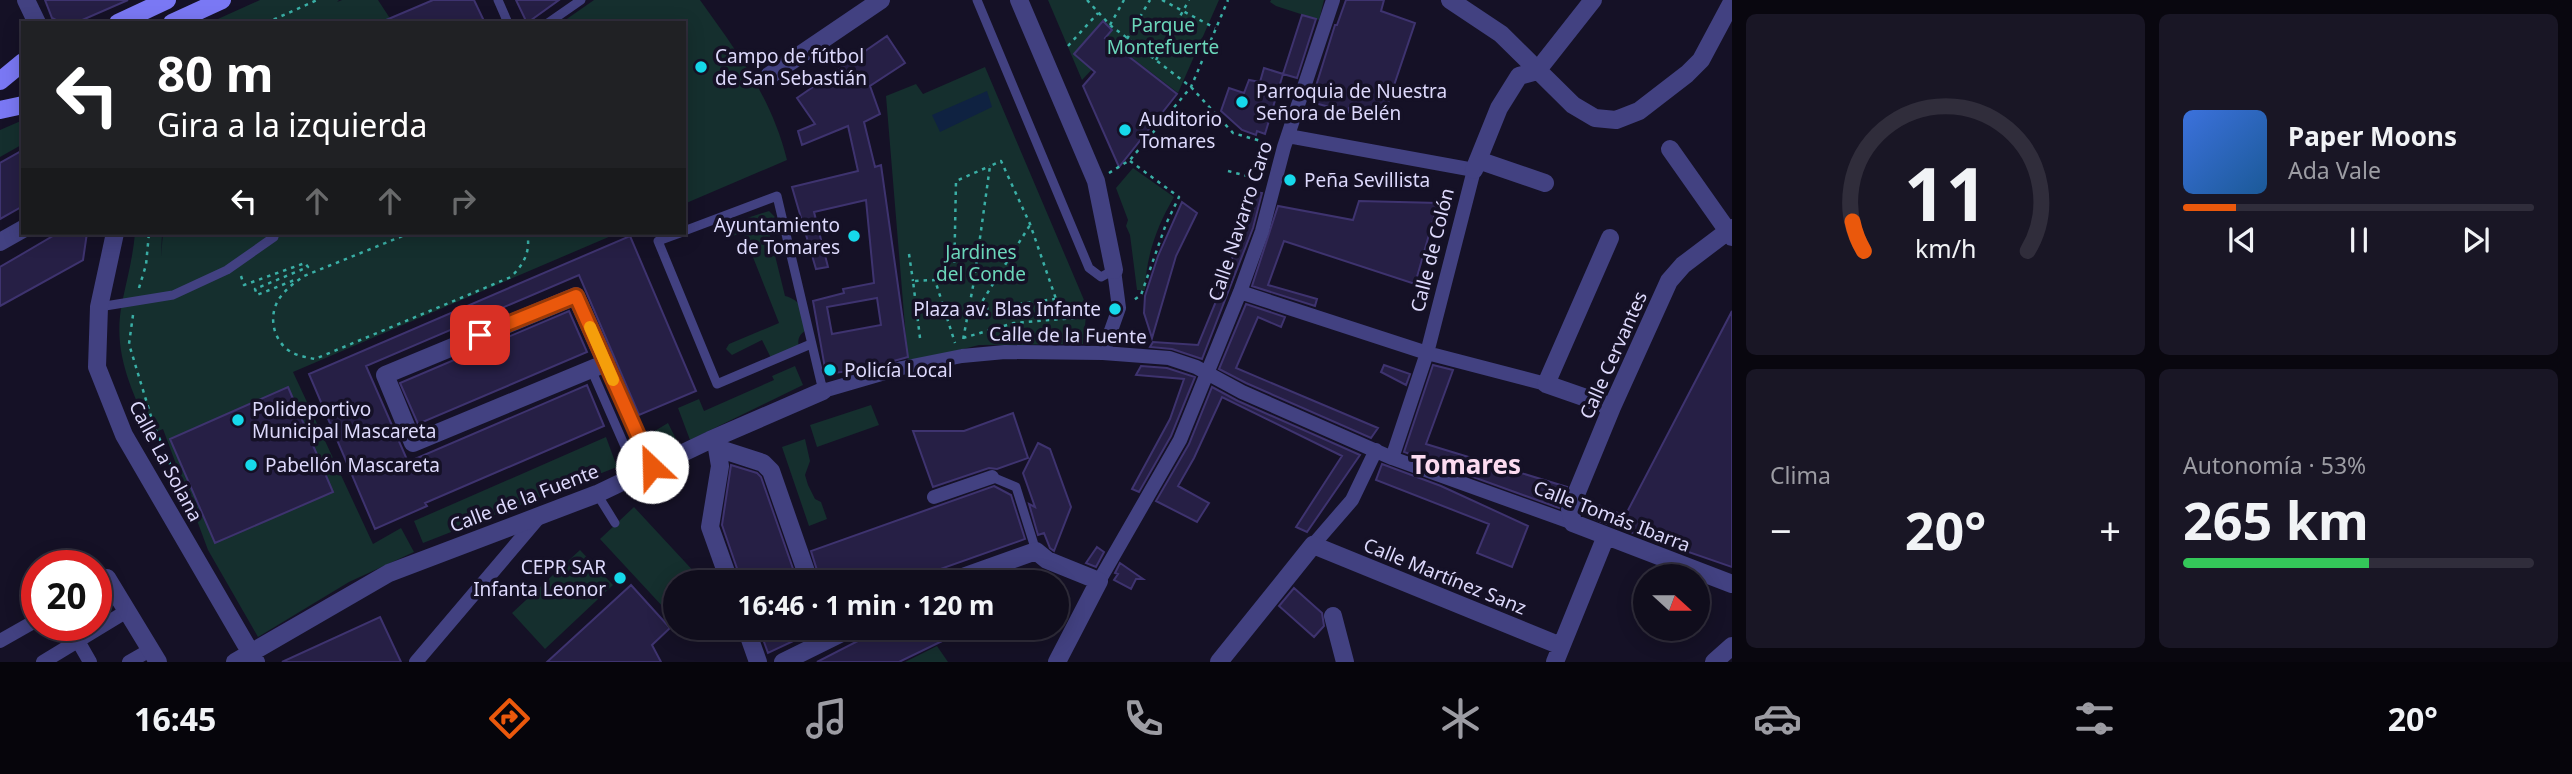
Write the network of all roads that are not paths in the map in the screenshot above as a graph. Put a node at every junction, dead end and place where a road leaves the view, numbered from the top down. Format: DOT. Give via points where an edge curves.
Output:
graph roads {
  1 [pos="26,0"];
  2 [pos="167,0"];
  3 [pos="222,0"];
  4 [pos="498,0"];
  5 [pos="582,0"];
  6 [pos="881,0"];
  7 [pos="977,0"];
  8 [pos="1019,0"];
  9 [pos="1333,0"];
  10 [pos="1450,0"];
  11 [pos="1593,0"];
  12 [pos="1732,2"];
  13 [pos="36,21"];
  14 [pos="122,21"];
  15 [pos="176,21"];
  16 [pos="507,21"];
  17 [pos="551,21"];
  18 [pos="21,64"];
  19 [pos="1537,71"];
  20 [pos="769,76"];
  21 [pos="0,81"];
  22 [pos="21,105"];
  23 [pos="0,110"];
  24 [pos="1286,141"];
  25 [pos="1670,149"];
  26 [pos="1476,165"];
  27 [pos="1545,183"];
  28 [pos="21,230"];
  29 [pos="686,230"];
  30 [pos="1730,232"];
  31 [pos="115,235"];
  32 [pos="674,235"];
  33 [pos="274,237"];
  34 [pos="1610,238"];
  35 [pos="0,242"];
  36 [pos="1114,270"];
  37 [pos="1240,292"];
  38 [pos="99,307"];
  39 [pos="811,344"];
  40 [pos="1103,353"];
  41 [pos="1427,353"];
  42 [pos="598,366"];
  43 [pos="1206,373"];
  44 [pos="1546,384"];
  45 [pos="823,391"];
  46 [pos="1612,407"];
  47 [pos="713,444"];
  48 [pos="1376,450"];
  49 [pos="1392,458"];
  50 [pos="644,470"];
  51 [pos="992,477"];
  52 [pos="597,494"];
  53 [pos="934,497"];
  54 [pos="541,515"];
  55 [pos="615,523"];
  56 [pos="1573,523"];
  57 [pos="1606,536"];
  58 [pos="1313,545"];
  59 [pos="1037,551"];
  60 [pos="725,570"];
  61 [pos="805,570"];
  62 [pos="983,570"];
  63 [pos="1099,582"];
  64 [pos="1732,584"];
  65 [pos="112,593"];
  66 [pos="127,611"];
  67 [pos="1333,616"];
  68 [pos="112,620"];
  69 [pos="21,630"];
  70 [pos="750,640"];
  71 [pos="818,640"];
  72 [pos="78,641"];
  73 [pos="0,642"];
  74 [pos="1732,646"];
  75 [pos="1558,654"];
  76 [pos="154,656"];
  77 [pos="255,657"];
  78 [pos="1732,661"];
  79 [pos="43,662"];
  80 [pos="90,662"];
  81 [pos="128,662"];
  82 [pos="235,662"];
  83 [pos="416,662"];
  84 [pos="758,662"];
  85 [pos="783,662"];
  86 [pos="1057,662"];
  87 [pos="1219,662"];
  88 [pos="1345,662"];
  89 [pos="1714,662"];
  90 [pos="1722,662"];
  1 -- 13 [label="street"];
  2 -- 14 [label="main road"];
  3 -- 15 [label="main road"];
  4 -- 16 [label="lane"];
  5 -- 17 [label="lane"];
  6 -- 20 [label="street"];
  7 -- 36 [label="lane" via="1089,268 1101,277"];
  8 -- 36 [label="street" via="1096,181"];
  9 -- 24 [label="street, Calle Navarro Caro"];
  10 -- 19 [label="street" via="1501,34"];
  11 -- 19 [label="street, Calle de Colón"];
  12 -- 19 [label="street" via="1701,60 1687,75 1639,111 1616,120 1595,118 1573,105"];
  18 -- 21 [label="main road"];
  19 -- 26 [label="street, Calle de Colón" via="1519,76 1499,108"];
  22 -- 23 [label="main road"];
  24 -- 26 [label="street"];
  24 -- 37 [label="street, Calle Navarro Caro"];
  25 -- 30 [label="street"];
  26 -- 27 [label="street"];
  26 -- 41 [label="street, Calle de Colón"];
  28 -- 35 [label="street"];
  29 -- 39 [label="lane" via="777,196"];
  30 -- 46 [label="street, Calle Cervantes" via="1683,265 1669,281"];
  31 -- 38 [label="street, Calle La Solana"];
  32 -- 39 [label="lane" via="658,241 717,384"];
  33 -- 38 [label="lane" via="236,264 173,295"];
  34 -- 44 [label="street"];
  36 -- 40 [label="street" via="1119,308"];
  37 -- 41 [label="street"];
  37 -- 43 [label="street, Calle Navarro Caro"];
  38 -- 77 [label="street, Calle La Solana" via="97,367 124,435"];
  39 -- 45 [label="lane"];
  40 -- 43 [label="street, Calle de la Fuente" via="1169,358"];
  40 -- 45 [label="street, Calle de la Fuente" via="1005,352 959,357"];
  41 -- 44 [label="street"];
  41 -- 49 [label="street, Calle de Colón"];
  42 -- 42 [label="street" via="576,296 385,375 413,443"];
  42 -- 50 [label="lane"];
  42 -- 50 [label="lane"];
  43 -- 48 [label="street, Calle Tomás Ibarra"];
  43 -- 63 [label="street, Calle Navarro Caro" via="1180,440"];
  44 -- 46 [label="street"];
  45 -- 47 [label="street, Calle de la Fuente"];
  46 -- 56 [label="street, Calle Cervantes" via="1570,509"];
  47 -- 50 [label="street, Calle de la Fuente"];
  47 -- 60 [label="street" via="720,466 710,527"];
  47 -- 61 [label="street" via="764,463 771,471"];
  48 -- 49 [label="street, Calle Tomás Ibarra"];
  48 -- 58 [label="street" via="1352,500"];
  49 -- 56 [label="street, Calle Tomás Ibarra"];
  50 -- 52 [label="street, Calle de la Fuente"];
  51 -- 53 [label="street"];
  51 -- 59 [label="lane" via="1016,487"];
  52 -- 54 [label="street, Calle de la Fuente"];
  52 -- 55 [label="lane"];
  54 -- 77 [label="street, Calle de la Fuente" via="389,573"];
  54 -- 83 [label="street"];
  56 -- 57 [label="street, Calle Tomás Ibarra"];
  57 -- 64 [label="street, Calle Tomás Ibarra"];
  57 -- 75 [label="street"];
  58 -- 75 [label="street, Calle Martínez Sanz"];
  58 -- 87 [label="street"];
  59 -- 62 [label="street"];
  59 -- 63 [label="street" via="1046,560"];
  63 -- 86 [label="street"];
  65 -- 66 [label="street"];
  66 -- 68 [label="street"];
  66 -- 76 [label="street"];
  67 -- 88 [label="street"];
  69 -- 73 [label="street"];
  70 -- 84 [label="street"];
  71 -- 85 [label="street"];
  72 -- 79 [label="street"];
  72 -- 80 [label="street"];
  74 -- 89 [label="street"];
  76 -- 81 [label="street"];
  77 -- 82 [label="street, Calle de la Fuente"];
  78 -- 90 [label="street"];
}
